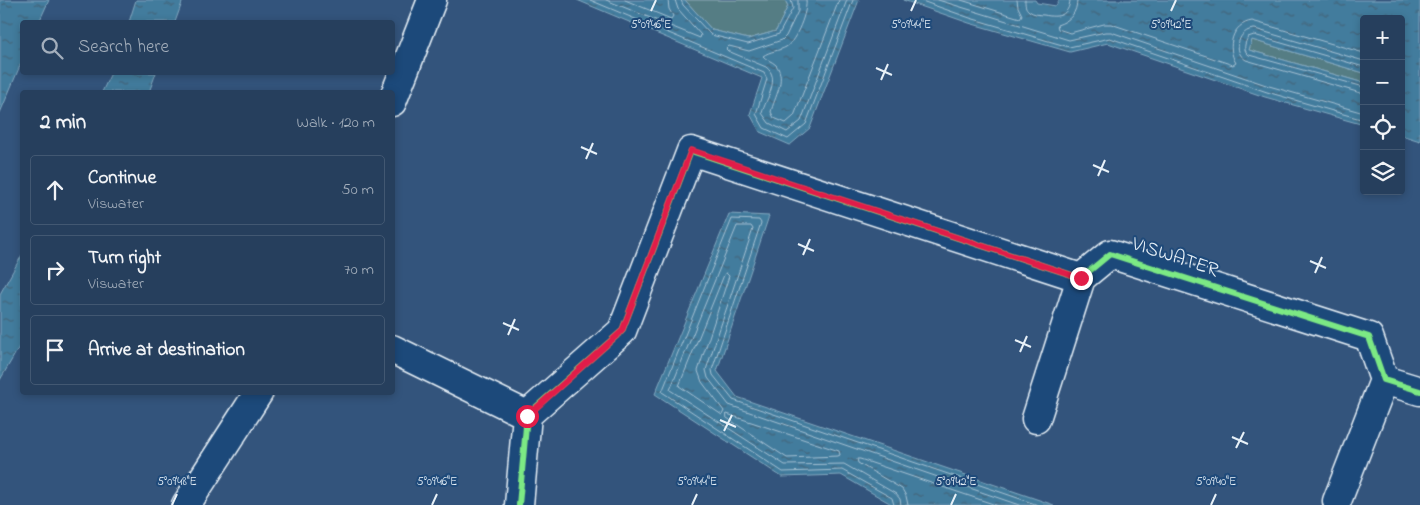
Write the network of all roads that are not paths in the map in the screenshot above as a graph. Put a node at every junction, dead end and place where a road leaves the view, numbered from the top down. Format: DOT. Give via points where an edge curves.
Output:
graph roads {
  1 [pos="432,0"];
  2 [pos="395,94"];
  3 [pos="1081,278"];
  4 [pos="395,350"];
  5 [pos="1384,380"];
  6 [pos="1420,391"];
  7 [pos="257,395"];
  8 [pos="527,416"];
  9 [pos="1036,419"];
  10 [pos="1337,501"];
  11 [pos="186,505"];
  12 [pos="519,505"];
  1 -- 2 [label="street"];
  3 -- 5 [label="street, VISWATER" via="1110,254 1369,337"];
  3 -- 8 [label="street" via="691,150 622,331"];
  3 -- 9 [label="street"];
  4 -- 8 [label="street"];
  5 -- 6 [label="street"];
  5 -- 10 [label="street"];
  7 -- 11 [label="street"];
  8 -- 12 [label="street"];
}
